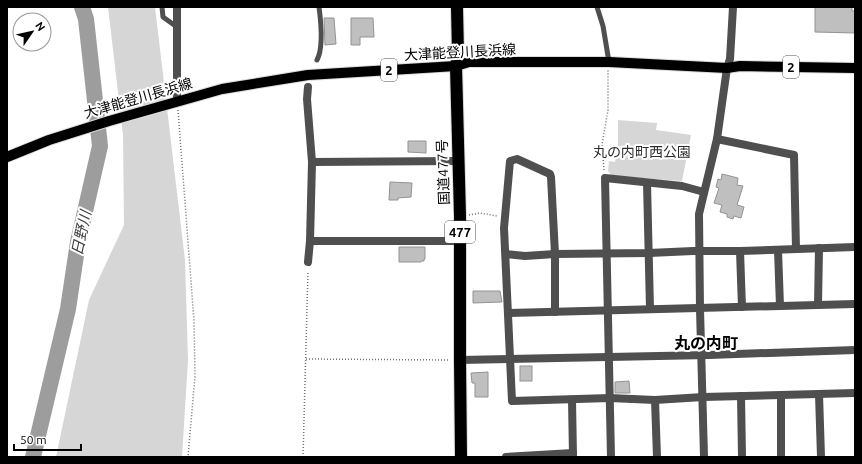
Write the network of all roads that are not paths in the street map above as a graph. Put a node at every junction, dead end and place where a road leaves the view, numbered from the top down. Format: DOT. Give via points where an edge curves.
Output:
graph roads {
  1 [pos="162,7"];
  2 [pos="177,7"];
  3 [pos="319,7"];
  4 [pos="457,7"];
  5 [pos="597,7"];
  6 [pos="733,7"];
  7 [pos="177,27"];
  8 [pos="317,60"];
  9 [pos="609,62"];
  10 [pos="456,66"];
  11 [pos="727,68"];
  12 [pos="855,68"];
  13 [pos="308,87"];
  14 [pos="174,101"];
  15 [pos="717,139"];
  16 [pos="7,157"];
  17 [pos="458,161"];
  18 [pos="312,162"];
  19 [pos="647,183"];
  20 [pos="704,192"];
  21 [pos="310,241"];
  22 [pos="460,241"];
  23 [pos="855,247"];
  24 [pos="819,248"];
  25 [pos="796,249"];
  26 [pos="778,250"];
  27 [pos="699,251"];
  28 [pos="740,251"];
  29 [pos="649,253"];
  30 [pos="506,254"];
  31 [pos="555,254"];
  32 [pos="606,254"];
  33 [pos="308,262"];
  34 [pos="855,304"];
  35 [pos="818,305"];
  36 [pos="780,306"];
  37 [pos="742,307"];
  38 [pos="650,309"];
  39 [pos="700,309"];
  40 [pos="555,312"];
  41 [pos="607,312"];
  42 [pos="509,313"];
  43 [pos="855,350"];
  44 [pos="702,354"];
  45 [pos="609,356"];
  46 [pos="510,359"];
  47 [pos="460,360"];
  48 [pos="855,393"];
  49 [pos="819,394"];
  50 [pos="781,395"];
  51 [pos="741,396"];
  52 [pos="703,397"];
  53 [pos="610,398"];
  54 [pos="572,400"];
  55 [pos="655,400"];
  56 [pos="573,455"];
  57 [pos="461,457"];
  58 [pos="506,457"];
  59 [pos="611,457"];
  60 [pos="657,457"];
  61 [pos="704,457"];
  62 [pos="742,457"];
  63 [pos="781,457"];
  64 [pos="821,457"];
  1 -- 7 [label="lane" via="164,17"];
  2 -- 7 [label="street"];
  3 -- 8 [label="lane" via="321,53"];
  4 -- 10 [label="highway, 国道477号 / 477"];
  5 -- 9 [label="lane"];
  6 -- 11 [label="street" via="730,59"];
  7 -- 14 [label="street"];
  9 -- 10 [label="main road, 大津能登川長浜線 / 2" via="469,62"];
  9 -- 11 [label="main road, 大津能登川長浜線 / 2"];
  10 -- 14 [label="main road, 大津能登川長浜線 / 2" via="308,75 222,89"];
  10 -- 17 [label="highway, 国道477号 / 477"];
  11 -- 12 [label="main road, 大津能登川長浜線 / 2"];
  11 -- 15 [label="street"];
  13 -- 18 [label="street"];
  14 -- 16 [label="main road, 大津能登川長浜線 / 2" via="49,140"];
  15 -- 20 [label="street"];
  15 -- 25 [label="street" via="794,155"];
  17 -- 18 [label="street"];
  17 -- 22 [label="highway, 国道477号 / 477"];
  18 -- 21 [label="street"];
  19 -- 20 [label="street" via="682,186"];
  19 -- 29 [label="street"];
  19 -- 32 [label="street" via="605,178"];
  20 -- 27 [label="street" via="699,214"];
  21 -- 22 [label="street"];
  21 -- 33 [label="street"];
  22 -- 47 [label="highway, 国道477号 / 477"];
  23 -- 24 [label="street"];
  24 -- 25 [label="street"];
  24 -- 35 [label="street"];
  25 -- 26 [label="street"];
  26 -- 28 [label="street"];
  26 -- 36 [label="street"];
  27 -- 28 [label="street"];
  27 -- 29 [label="street"];
  27 -- 39 [label="street"];
  28 -- 37 [label="street"];
  29 -- 32 [label="street"];
  29 -- 38 [label="street"];
  30 -- 31 [label="street"];
  30 -- 31 [label="street" via="504,228 510,162 517,159 550,174"];
  30 -- 42 [label="street"];
  31 -- 32 [label="street"];
  31 -- 40 [label="street"];
  32 -- 41 [label="street"];
  34 -- 35 [label="street"];
  35 -- 36 [label="street"];
  36 -- 37 [label="street"];
  37 -- 39 [label="street"];
  38 -- 39 [label="street"];
  38 -- 41 [label="street"];
  39 -- 44 [label="street"];
  40 -- 41 [label="street"];
  40 -- 42 [label="street"];
  41 -- 45 [label="street"];
  42 -- 46 [label="street"];
  43 -- 44 [label="street"];
  44 -- 45 [label="street"];
  44 -- 52 [label="street"];
  45 -- 46 [label="street"];
  45 -- 53 [label="street"];
  46 -- 47 [label="street"];
  46 -- 54 [label="street" via="512,401"];
  47 -- 57 [label="highway, 国道477号 / 477"];
  48 -- 49 [label="street"];
  49 -- 50 [label="street"];
  49 -- 64 [label="street"];
  50 -- 51 [label="street"];
  50 -- 63 [label="street"];
  51 -- 52 [label="street"];
  51 -- 62 [label="street"];
  52 -- 55 [label="street"];
  52 -- 61 [label="street"];
  53 -- 54 [label="street"];
  53 -- 55 [label="street"];
  53 -- 59 [label="street"];
  54 -- 56 [label="street"];
  55 -- 60 [label="street"];
  56 -- 58 [label="street"];
}
